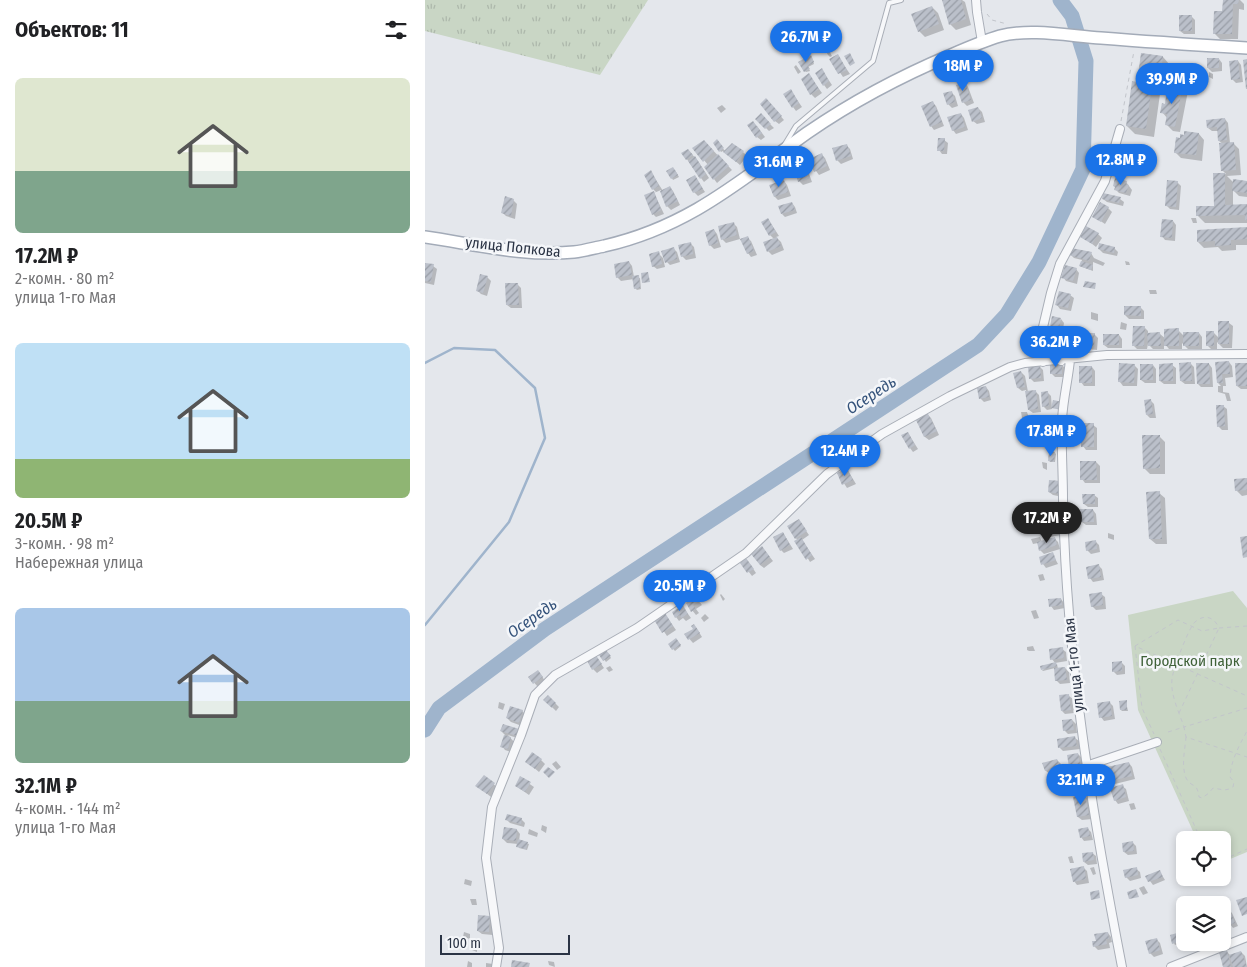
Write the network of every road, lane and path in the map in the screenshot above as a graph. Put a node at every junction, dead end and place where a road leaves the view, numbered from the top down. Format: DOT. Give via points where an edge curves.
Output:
graph roads {
  1 [pos="901,0"];
  2 [pos="976,0"];
  3 [pos="986,12"];
  4 [pos="1015,25"];
  5 [pos="982,42"];
  6 [pos="1131,44"];
  7 [pos="1247,48"];
  8 [pos="1120,129"];
  9 [pos="778,154"];
  10 [pos="425,237"];
  11 [pos="1065,337"];
  12 [pos="1247,354"];
  13 [pos="1070,360"];
  14 [pos="1061,361"];
  15 [pos="1043,362"];
  16 [pos="1192,626"];
  17 [pos="1247,626"];
  18 [pos="1219,628"];
  19 [pos="1175,664"];
  20 [pos="1199,674"];
  21 [pos="1247,696"];
  22 [pos="1247,708"];
  23 [pos="1179,713"];
  24 [pos="1184,727"];
  25 [pos="1247,731"];
  26 [pos="1167,732"];
  27 [pos="1186,737"];
  28 [pos="1157,742"];
  29 [pos="1235,754"];
  30 [pos="1247,757"];
  31 [pos="1086,766"];
  32 [pos="1247,849"];
  33 [pos="1231,856"];
  34 [pos="1247,937"];
  35 [pos="497,967"];
  36 [pos="1122,967"];
  37 [pos="1171,967"];
  1 -- 9 [label="lane" via="889,3 873,61 796,126"];
  2 -- 5 [label="street"];
  3 -- 4 [label="path" via="992,20"];
  5 -- 6 [label="main road, улица Попкова" via="1026,32"];
  5 -- 9 [label="main road, улица Попкова" via="919,68 855,103"];
  6 -- 7 [label="main road, улица Попкова"];
  6 -- 8 [label="path" via="1133,53"];
  8 -- 15 [label="street" via="1105,181 1060,264 1043,327"];
  9 -- 10 [label="main road, улица Попкова" via="693,213 622,242 577,252 545,253"];
  11 -- 14 [label="street"];
  12 -- 13 [label="street" via="1107,355"];
  13 -- 14 [label="street"];
  13 -- 31 [label="street, улица 1-го Мая" via="1062,419 1063,532 1069,628"];
  14 -- 15 [label="street"];
  15 -- 35 [label="street" via="1010,367 882,434 827,474 746,553 637,628 555,675 535,696 492,807 486,858 499,948"];
  16 -- 18 [label="path" via="1202,631"];
  16 -- 18 [label="path" via="1194,622 1210,617"];
  16 -- 19 [label="path"];
  16 -- 19 [label="path" via="1178,620 1135,646"];
  17 -- 18 [label="path"];
  18 -- 20 [label="path"];
  19 -- 20 [label="path"];
  19 -- 23 [label="path" via="1171,688"];
  20 -- 21 [label="path"];
  20 -- 23 [label="path"];
  22 -- 24 [label="path"];
  23 -- 24 [label="path"];
  24 -- 26 [label="path"];
  24 -- 27 [label="path"];
  25 -- 29 [label="path"];
  27 -- 29 [label="path"];
  27 -- 29 [label="path" via="1186,777 1199,790 1199,797 1213,788 1228,790 1233,787 1230,777"];
  28 -- 31 [label="street"];
  29 -- 30 [label="path"];
  31 -- 36 [label="street, улица 1-го Мая"];
  32 -- 33 [label="path"];
  34 -- 37 [label="street"];
}
